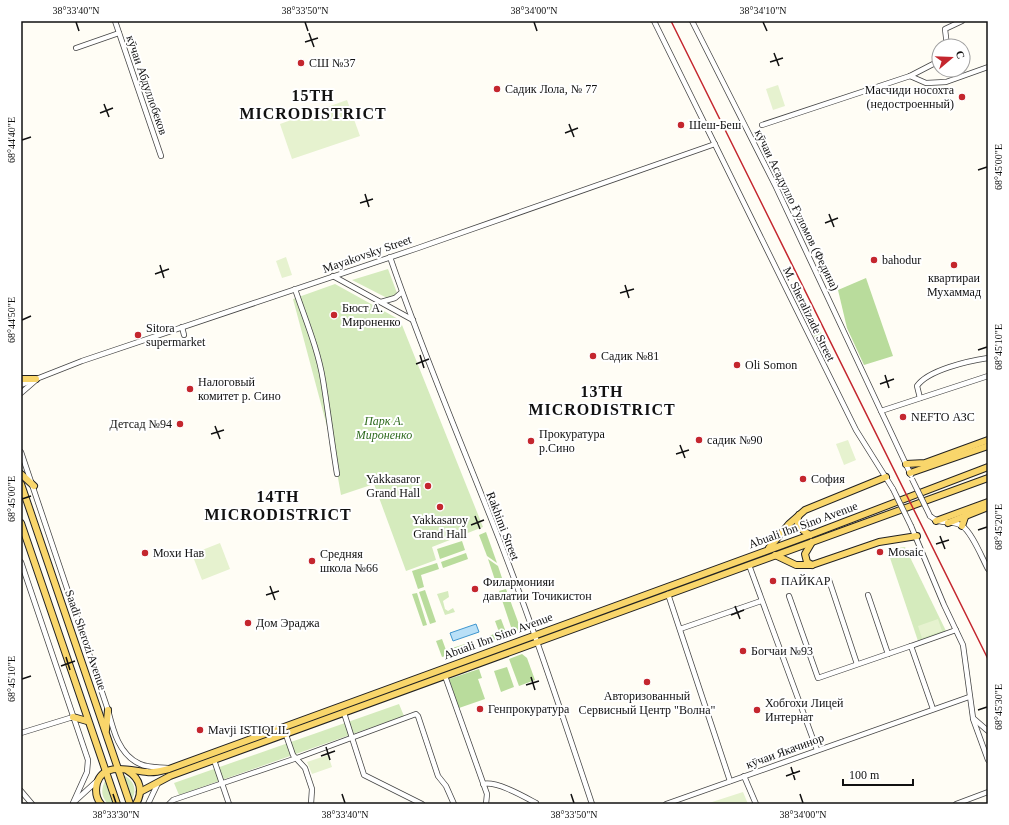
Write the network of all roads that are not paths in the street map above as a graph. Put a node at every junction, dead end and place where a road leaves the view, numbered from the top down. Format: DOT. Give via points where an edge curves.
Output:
graph roads {
  1 [pos="115,21"];
  2 [pos="654,21"];
  3 [pos="692,21"];
  4 [pos="962,21"];
  5 [pos="119,33"];
  6 [pos="947,38"];
  7 [pos="76,48"];
  8 [pos="931,65"];
  9 [pos="988,67"];
  10 [pos="910,76"];
  11 [pos="762,125"];
  12 [pos="714,144"];
  13 [pos="161,156"];
  14 [pos="390,257"];
  15 [pos="333,276"];
  16 [pos="295,289"];
  17 [pos="402,292"];
  18 [pos="381,302"];
  19 [pos="412,320"];
  20 [pos="182,327"];
  21 [pos="184,335"];
  22 [pos="988,358"];
  23 [pos="988,376"];
  24 [pos="36,379"];
  25 [pos="22,382"];
  26 [pos="21,394"];
  27 [pos="920,398"];
  28 [pos="881,411"];
  29 [pos="988,440"];
  30 [pos="988,446"];
  31 [pos="21,452"];
  32 [pos="906,464"];
  33 [pos="988,467"];
  34 [pos="21,474"];
  35 [pos="337,474"];
  36 [pos="911,476"];
  37 [pos="886,477"];
  38 [pos="988,478"];
  39 [pos="21,484"];
  40 [pos="34,486"];
  41 [pos="988,502"];
  42 [pos="988,507"];
  43 [pos="800,513"];
  44 [pos="966,514"];
  45 [pos="936,521"];
  46 [pos="21,523"];
  47 [pos="948,523"];
  48 [pos="962,526"];
  49 [pos="810,535"];
  50 [pos="917,536"];
  51 [pos="812,542"];
  52 [pos="768,550"];
  53 [pos="775,555"];
  54 [pos="21,562"];
  55 [pos="812,564"];
  56 [pos="749,565"];
  57 [pos="988,569"];
  58 [pos="22,571"];
  59 [pos="829,580"];
  60 [pos="668,594"];
  61 [pos="868,595"];
  62 [pos="789,596"];
  63 [pos="761,601"];
  64 [pos="680,629"];
  65 [pos="956,630"];
  66 [pos="534,634"];
  67 [pos="537,642"];
  68 [pos="911,646"];
  69 [pos="888,654"];
  70 [pos="857,664"];
  71 [pos="445,676"];
  72 [pos="968,696"];
  73 [pos="933,709"];
  74 [pos="108,710"];
  75 [pos="344,713"];
  76 [pos="73,717"];
  77 [pos="973,718"];
  78 [pos="87,721"];
  79 [pos="283,727"];
  80 [pos="988,731"];
  81 [pos="21,733"];
  82 [pos="105,733"];
  83 [pos="286,734"];
  84 [pos="352,738"];
  85 [pos="817,750"];
  86 [pos="297,758"];
  87 [pos="214,760"];
  88 [pos="988,760"];
  89 [pos="117,768"];
  90 [pos="169,768"];
  91 [pos="127,770"];
  92 [pos="105,772"];
  93 [pos="744,776"];
  94 [pos="98,780"];
  95 [pos="730,781"];
  96 [pos="222,782"];
  97 [pos="158,783"];
  98 [pos="483,784"];
  99 [pos="21,791"];
  100 [pos="140,792"];
  101 [pos="988,792"];
  102 [pos="680,802"];
  103 [pos="72,803"];
  104 [pos="536,803"];
  105 [pos="32,804"];
  106 [pos="101,804"];
  107 [pos="117,804"];
  108 [pos="130,804"];
  109 [pos="136,804"];
  110 [pos="148,804"];
  111 [pos="169,804"];
  112 [pos="229,804"];
  113 [pos="312,804"];
  114 [pos="422,804"];
  115 [pos="454,804"];
  116 [pos="486,804"];
  117 [pos="592,804"];
  118 [pos="666,804"];
  119 [pos="756,804"];
  120 [pos="956,804"];
  1 -- 5 [label="street, кӯчаи Абдуллобеков"];
  2 -- 12 [label="street"];
  3 -- 28 [label="street, кӯчаи Асадулло Ғуломов (Федина)" via="776,186"];
  4 -- 6 [label="street" via="946,28"];
  5 -- 7 [label="street"];
  5 -- 13 [label="street, кӯчаи Абдуллобеков"];
  8 -- 10 [label="street, кӯчаи Асадулло Ғуломов (Федина)"];
  9 -- 10 [label="street" via="946,82 926,83"];
  10 -- 11 [label="street, кӯчаи Асадулло Ғуломов (Федина)"];
  12 -- 14 [label="street, Mayakovsky Street"];
  12 -- 37 [label="street, M. Sheralizade Street" via="853,424"];
  14 -- 15 [label="street, Mayakovsky Street"];
  14 -- 17 [label="street, Rakhimi Street"];
  15 -- 16 [label="street, Mayakovsky Street"];
  15 -- 18 [label="street"];
  16 -- 20 [label="street, Mayakovsky Street"];
  16 -- 35 [label="street" via="323,380"];
  17 -- 18 [label="street" via="395,298"];
  17 -- 19 [label="street, Rakhimi Street"];
  18 -- 19 [label="street"];
  19 -- 66 [label="street, Rakhimi Street" via="504,550"];
  20 -- 21 [label="street"];
  20 -- 24 [label="street, Mayakovsky Street"];
  22 -- 27 [label="street" via="962,363 922,379 917,386"];
  23 -- 27 [label="street"];
  24 -- 25 [label="main road"];
  24 -- 26 [label="street"];
  27 -- 28 [label="street"];
  28 -- 32 [label="street, кӯчаи Асадулло Ғуломов (Федина)"];
  29 -- 32 [label="main road" via="925,463"];
  30 -- 36 [label="main road"];
  31 -- 40 [label="street"];
  32 -- 36 [label="street, кӯчаи Асадулло Ғуломов (Федина)"];
  33 -- 49 [label="main road, Abuali Ibn Sino Avenue"];
  34 -- 40 [label="main road"];
  36 -- 45 [label="street, кӯчаи Асадулло Ғуломов (Федина), bridge" via="930,516"];
  37 -- 43 [label="main road"];
  37 -- 50 [label="street, M. Sheralizade Street, bridge"];
  38 -- 51 [label="main road, Abuali Ibn Sino Avenue"];
  39 -- 82 [label="main road, Saadi Sherozi Avenue"];
  40 -- 74 [label="street" via="49,539"];
  41 -- 45 [label="main road"];
  42 -- 44 [label="main road"];
  43 -- 49 [label="main road" via="797,523 799,528"];
  43 -- 52 [label="main road"];
  44 -- 47 [label="main road"];
  44 -- 48 [label="main road"];
  45 -- 47 [label="street"];
  46 -- 78 [label="main road, Saadi Sherozi Avenue"];
  47 -- 48 [label="street"];
  48 -- 57 [label="street" via="970,534"];
  49 -- 52 [label="main road, Abuali Ibn Sino Avenue"];
  50 -- 55 [label="main road" via="879,542"];
  50 -- 65 [label="street"];
  51 -- 53 [label="main road, Abuali Ibn Sino Avenue"];
  51 -- 55 [label="main road" via="805,554 807,562"];
  52 -- 66 [label="main road, Abuali Ibn Sino Avenue"];
  53 -- 55 [label="main road" via="796,565"];
  53 -- 56 [label="main road, Abuali Ibn Sino Avenue"];
  54 -- 58 [label="street"];
  56 -- 60 [label="main road, Abuali Ibn Sino Avenue"];
  56 -- 63 [label="street"];
  58 -- 76 [label="street"];
  59 -- 70 [label="street"];
  60 -- 64 [label="street"];
  60 -- 67 [label="main road, Abuali Ibn Sino Avenue"];
  61 -- 69 [label="street"];
  62 -- 70 [label="street" via="818,678"];
  63 -- 64 [label="street"];
  63 -- 85 [label="street"];
  64 -- 95 [label="street"];
  65 -- 68 [label="street"];
  65 -- 72 [label="street" via="967,660"];
  66 -- 67 [label="street, Rakhimi Street"];
  66 -- 79 [label="main road, Abuali Ibn Sino Avenue"];
  67 -- 71 [label="main road, Abuali Ibn Sino Avenue"];
  67 -- 117 [label="street, Rakhimi Street"];
  68 -- 69 [label="street"];
  68 -- 73 [label="street"];
  69 -- 70 [label="street"];
  71 -- 75 [label="main road, Abuali Ibn Sino Avenue"];
  71 -- 98 [label="street"];
  72 -- 73 [label="street, кӯчаи Якачинор"];
  72 -- 77 [label="street"];
  73 -- 85 [label="street, кӯчаи Якачинор"];
  74 -- 82 [label="main road"];
  74 -- 90 [label="street" via="114,733 127,755 143,765"];
  75 -- 83 [label="main road, Abuali Ibn Sino Avenue"];
  75 -- 84 [label="street"];
  76 -- 78 [label="main road"];
  76 -- 81 [label="street"];
  76 -- 103 [label="street" via="88,760 87,772"];
  77 -- 80 [label="street"];
  77 -- 88 [label="street"];
  78 -- 92 [label="main road, Saadi Sherozi Avenue"];
  79 -- 83 [label="street"];
  79 -- 90 [label="main road, Abuali Ibn Sino Avenue"];
  82 -- 89 [label="main road, Saadi Sherozi Avenue"];
  83 -- 86 [label="street" via="293,755"];
  83 -- 87 [label="main road, Abuali Ibn Sino Avenue"];
  84 -- 86 [label="street"];
  84 -- 114 [label="street" via="364,774"];
  84 -- 115 [label="street" via="416,714 438,776"];
  85 -- 93 [label="street, кӯчаи Якачинор"];
  86 -- 96 [label="street"];
  86 -- 113 [label="street" via="303,764 312,789"];
  87 -- 96 [label="street"];
  87 -- 97 [label="main road, Abuali Ibn Sino Avenue"];
  89 -- 91 [label="main road, Abuali Ibn Sino Avenue"];
  89 -- 92 [label="main road"];
  89 -- 108 [label="main road, Saadi Sherozi Avenue"];
  90 -- 91 [label="main road, Abuali Ibn Sino Avenue" via="156,772"];
  91 -- 100 [label="main road" via="137,779"];
  92 -- 94 [label="main road"];
  92 -- 107 [label="main road, Saadi Sherozi Avenue"];
  93 -- 95 [label="street, кӯчаи Якачинор"];
  93 -- 119 [label="street"];
  94 -- 103 [label="street"];
  94 -- 106 [label="main road" via="96,795"];
  95 -- 102 [label="street, кӯчаи Якачинор"];
  96 -- 111 [label="street" via="173,800"];
  96 -- 112 [label="street"];
  97 -- 100 [label="main road, Abuali Ibn Sino Avenue"];
  97 -- 110 [label="street"];
  98 -- 104 [label="street" via="498,786"];
  98 -- 116 [label="street" via="487,794"];
  99 -- 105 [label="street"];
  100 -- 109 [label="main road"];
  101 -- 120 [label="street"];
  102 -- 118 [label="street, кӯчаи Якачинор"];
}
